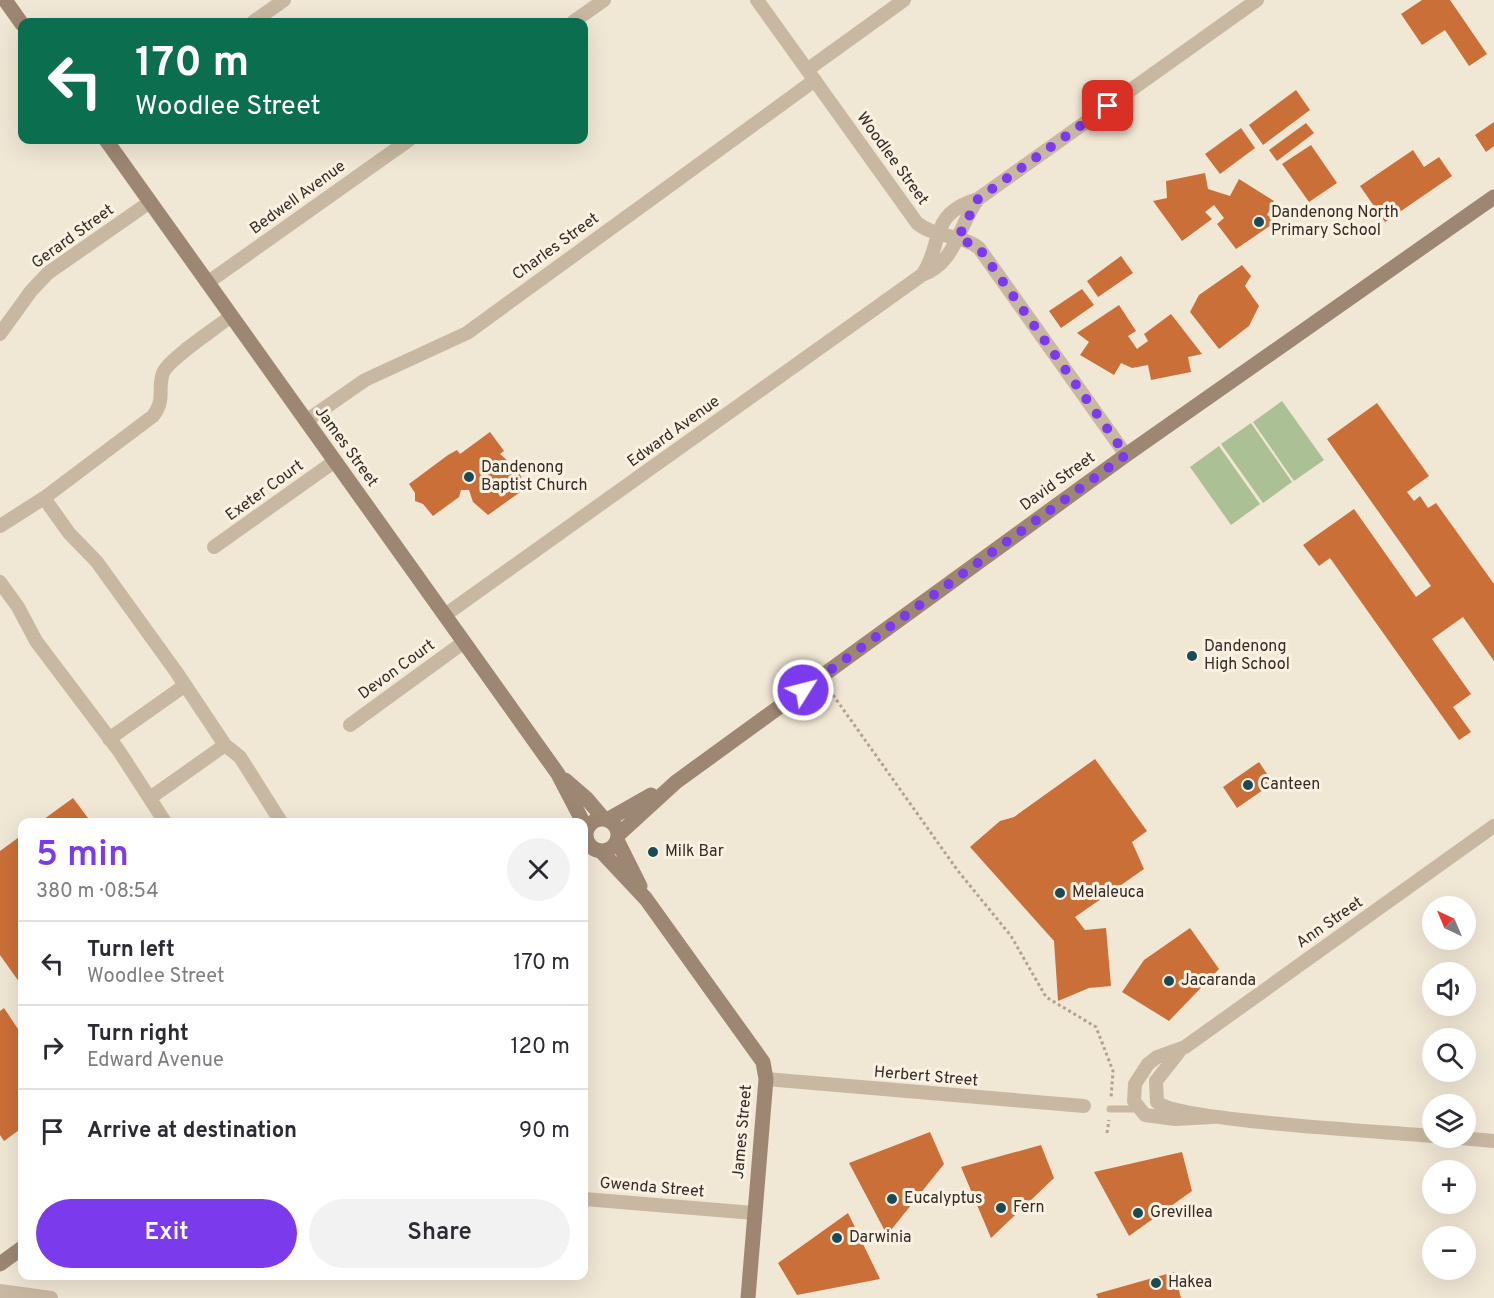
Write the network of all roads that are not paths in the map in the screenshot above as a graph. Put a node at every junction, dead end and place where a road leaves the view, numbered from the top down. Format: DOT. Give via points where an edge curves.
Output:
graph roads {
  1 [pos="5,0"];
  2 [pos="284,0"];
  3 [pos="604,0"];
  4 [pos="757,0"];
  5 [pos="904,0"];
  6 [pos="1257,0"];
  7 [pos="18,18"];
  8 [pos="259,18"];
  9 [pos="579,18"];
  10 [pos="811,75"];
  11 [pos="109,144"];
  12 [pos="403,144"];
  13 [pos="1494,197"];
  14 [pos="978,199"];
  15 [pos="150,202"];
  16 [pos="937,233"];
  17 [pos="958,238"];
  18 [pos="922,275"];
  19 [pos="207,283"];
  20 [pos="231,316"];
  21 [pos="0,334"];
  22 [pos="306,421"];
  23 [pos="1126,455"];
  24 [pos="335,461"];
  25 [pos="44,498"];
  26 [pos="0,526"];
  27 [pos="214,547"];
  28 [pos="0,582"];
  29 [pos="445,615"];
  30 [pos="464,642"];
  31 [pos="184,686"];
  32 [pos="350,725"];
  33 [pos="109,739"];
  34 [pos="225,745"];
  35 [pos="558,774"];
  36 [pos="676,782"];
  37 [pos="150,798"];
  38 [pos="162,818"];
  39 [pos="278,818"];
  40 [pos="579,818"];
  41 [pos="605,819"];
  42 [pos="588,825"];
  43 [pos="1494,826"];
  44 [pos="617,838"];
  45 [pos="593,852"];
  46 [pos="646,899"];
  47 [pos="1185,1047"];
  48 [pos="766,1079"];
  49 [pos="1157,1102"];
  50 [pos="1084,1106"];
  51 [pos="1110,1109"];
  52 [pos="1138,1109"];
  53 [pos="1213,1117"];
  54 [pos="1422,1135"];
  55 [pos="1476,1139"];
  56 [pos="1494,1141"];
  57 [pos="588,1199"];
  58 [pos="754,1213"];
  59 [pos="18,1251"];
  60 [pos="0,1264"];
  61 [pos="0,1291"];
  62 [pos="51,1298"];
  63 [pos="748,1298"];
  1 -- 7 [label="street"];
  2 -- 8 [label="street"];
  3 -- 9 [label="street"];
  4 -- 10 [label="street, Woodlee Street"];
  5 -- 10 [label="street, Charles Street"];
  6 -- 14 [label="street, Edward Avenue"];
  10 -- 16 [label="street, Woodlee Street" via="917,223"];
  10 -- 22 [label="street, Charles Street" via="466,333 365,380"];
  11 -- 15 [label="street, James Street"];
  12 -- 19 [label="street, Bedwell Avenue"];
  13 -- 23 [label="street, David Street"];
  14 -- 16 [label="street, Edward Avenue" via="952,213"];
  14 -- 17 [label="street, Edward Avenue"];
  15 -- 19 [label="street, James Street"];
  15 -- 21 [label="street, Gerard Street" via="48,273"];
  16 -- 17 [label="street, Woodlee Street"];
  16 -- 18 [label="street, Edward Avenue"];
  17 -- 18 [label="street, Edward Avenue" via="940,266"];
  17 -- 23 [label="street, Woodlee Street" via="979,248"];
  18 -- 29 [label="street, Edward Avenue"];
  19 -- 20 [label="street, James Street"];
  20 -- 22 [label="street, James Street"];
  20 -- 25 [label="street" via="168,365 162,382 162,400 153,416"];
  22 -- 24 [label="street, James Street"];
  23 -- 36 [label="street, David Street"];
  24 -- 27 [label="street, Exeter Court"];
  24 -- 29 [label="street, James Street"];
  25 -- 26 [label="street"];
  25 -- 31 [label="street" via="69,533 97,562"];
  28 -- 33 [label="street" via="36,641"];
  29 -- 30 [label="street, James Street"];
  30 -- 32 [label="street, Devon Court"];
  30 -- 35 [label="street, James Street"];
  31 -- 33 [label="street"];
  31 -- 34 [label="street"];
  33 -- 37 [label="street"];
  34 -- 37 [label="street"];
  34 -- 39 [label="street" via="240,758"];
  35 -- 40 [label="street, James Street"];
  35 -- 41 [label="street, James Street"];
  36 -- 41 [label="street, David Street"];
  36 -- 44 [label="street, David Street"];
  37 -- 38 [label="street"];
  41 -- 42 [label="street"];
  41 -- 44 [label="street" via="615,825"];
  43 -- 47 [label="street, Ann Street"];
  44 -- 45 [label="street" via="611,848"];
  44 -- 46 [label="street, James Street"];
  45 -- 46 [label="street, James Street"];
  46 -- 48 [label="street, James Street" via="763,1062"];
  47 -- 49 [label="street, Ann Street" via="1157,1078"];
  47 -- 52 [label="street, Ann Street" via="1157,1057 1141,1073 1133,1091"];
  48 -- 50 [label="street, Herbert Street"];
  48 -- 58 [label="street, James Street"];
  49 -- 52 [label="street"];
  49 -- 53 [label="street"];
  51 -- 52 [label="lane"];
  52 -- 53 [label="street" via="1154,1118"];
  53 -- 54 [label="street"];
  55 -- 56 [label="street"];
  57 -- 58 [label="street, Gwenda Street"];
  58 -- 63 [label="street, James Street"];
  59 -- 60 [label="street"];
  61 -- 62 [label="street"];
}
